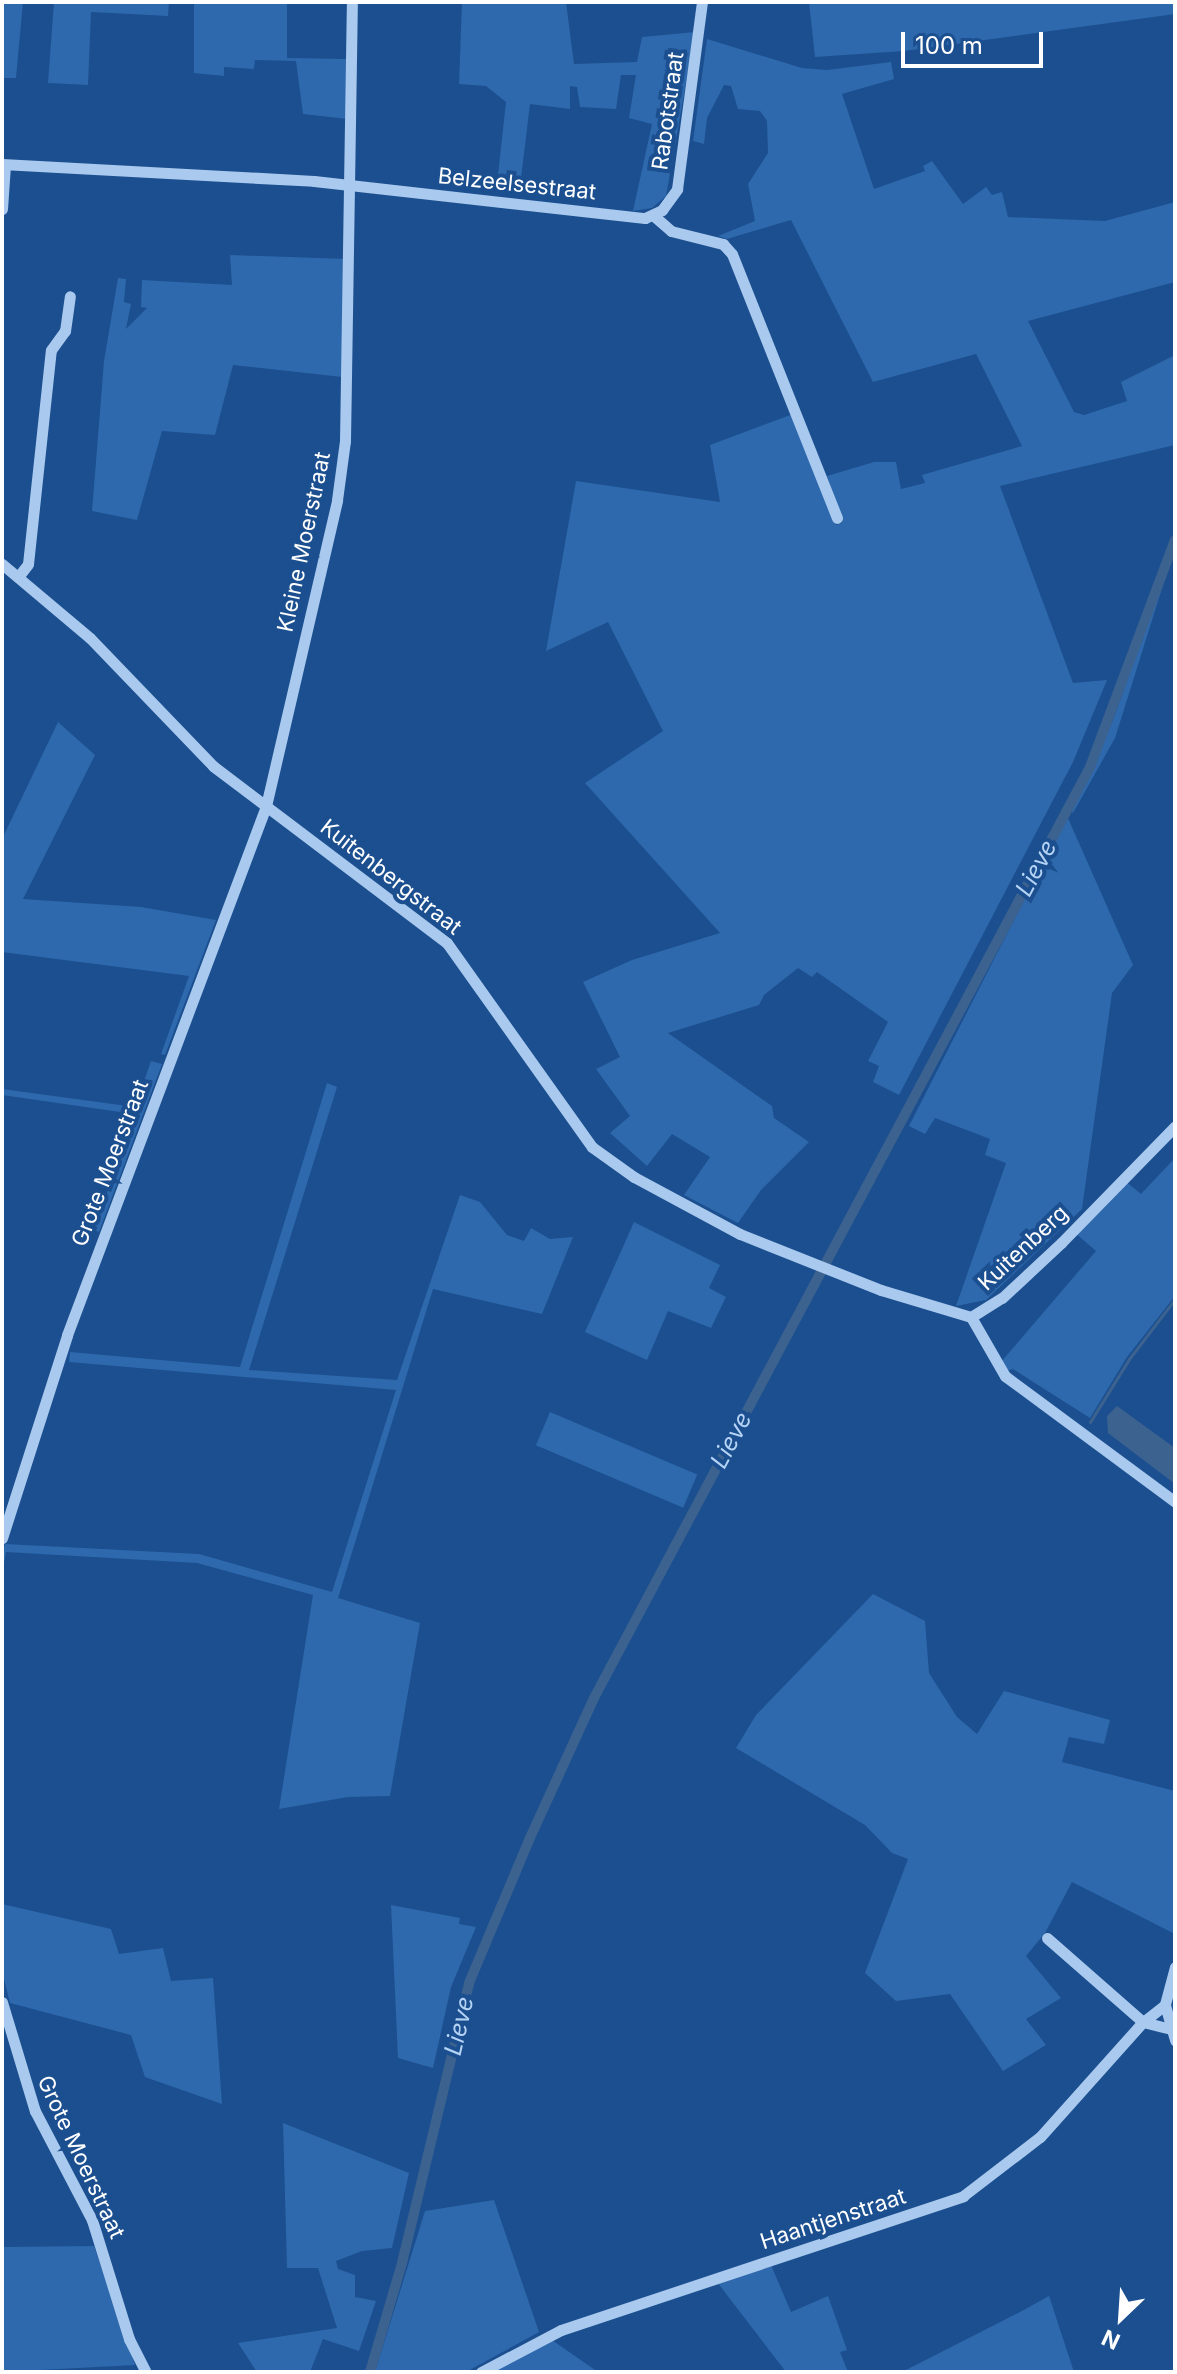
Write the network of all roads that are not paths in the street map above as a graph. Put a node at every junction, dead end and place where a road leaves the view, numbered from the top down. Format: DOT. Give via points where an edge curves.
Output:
graph roads {
  1 [pos="352,2"];
  2 [pos="702,2"];
  3 [pos="4,164"];
  4 [pos="351,186"];
  5 [pos="2,209"];
  6 [pos="654,216"];
  7 [pos="70,296"];
  8 [pos="837,518"];
  9 [pos="2,564"];
  10 [pos="18,577"];
  11 [pos="266,806"];
  12 [pos="1175,1126"];
  13 [pos="825,1268"];
  14 [pos="971,1317"];
  15 [pos="1175,1502"];
  16 [pos="2,1538"];
  17 [pos="1047,1938"];
  18 [pos="1175,1967"];
  19 [pos="2,2002"];
  20 [pos="1165,2005"];
  21 [pos="1143,2022"];
  22 [pos="1173,2035"];
  23 [pos="146,2372"];
  24 [pos="481,2372"];
  1 -- 4 [label="street, Kleine Moerstraat"];
  2 -- 6 [label="street, Rabotstraat" via="677,189"];
  3 -- 4 [label="street, Belzeelsestraat"];
  3 -- 5 [label="street"];
  4 -- 6 [label="street, Belzeelsestraat" via="636,219"];
  4 -- 11 [label="street, Kleine Moerstraat" via="343,456"];
  6 -- 8 [label="street" via="671,231 723,244 732,254"];
  7 -- 10 [label="street" via="65,331 51,350 28,564"];
  9 -- 10 [label="street, Kuitenbergstraat"];
  10 -- 11 [label="street, Kuitenbergstraat" via="111,658 213,766"];
  11 -- 13 [label="street, Kuitenbergstraat" via="447,943 592,1147 691,1209"];
  11 -- 16 [label="street, Grote Moerstraat" via="67,1335"];
  12 -- 14 [label="street, Kuitenberg" via="1061,1243 1002,1298"];
  13 -- 14 [label="street, Kuitenberg"];
  14 -- 15 [label="street" via="1005,1376"];
  17 -- 21 [label="street"];
  18 -- 20 [label="street"];
  19 -- 23 [label="street, Grote Moerstraat" via="35,2111 92,2220 129,2339"];
  20 -- 21 [label="street, Haantjenstraat"];
  20 -- 22 [label="street"];
  21 -- 22 [label="street"];
  21 -- 24 [label="street, Haantjenstraat" via="1050,2127 963,2196 561,2330"];
}
